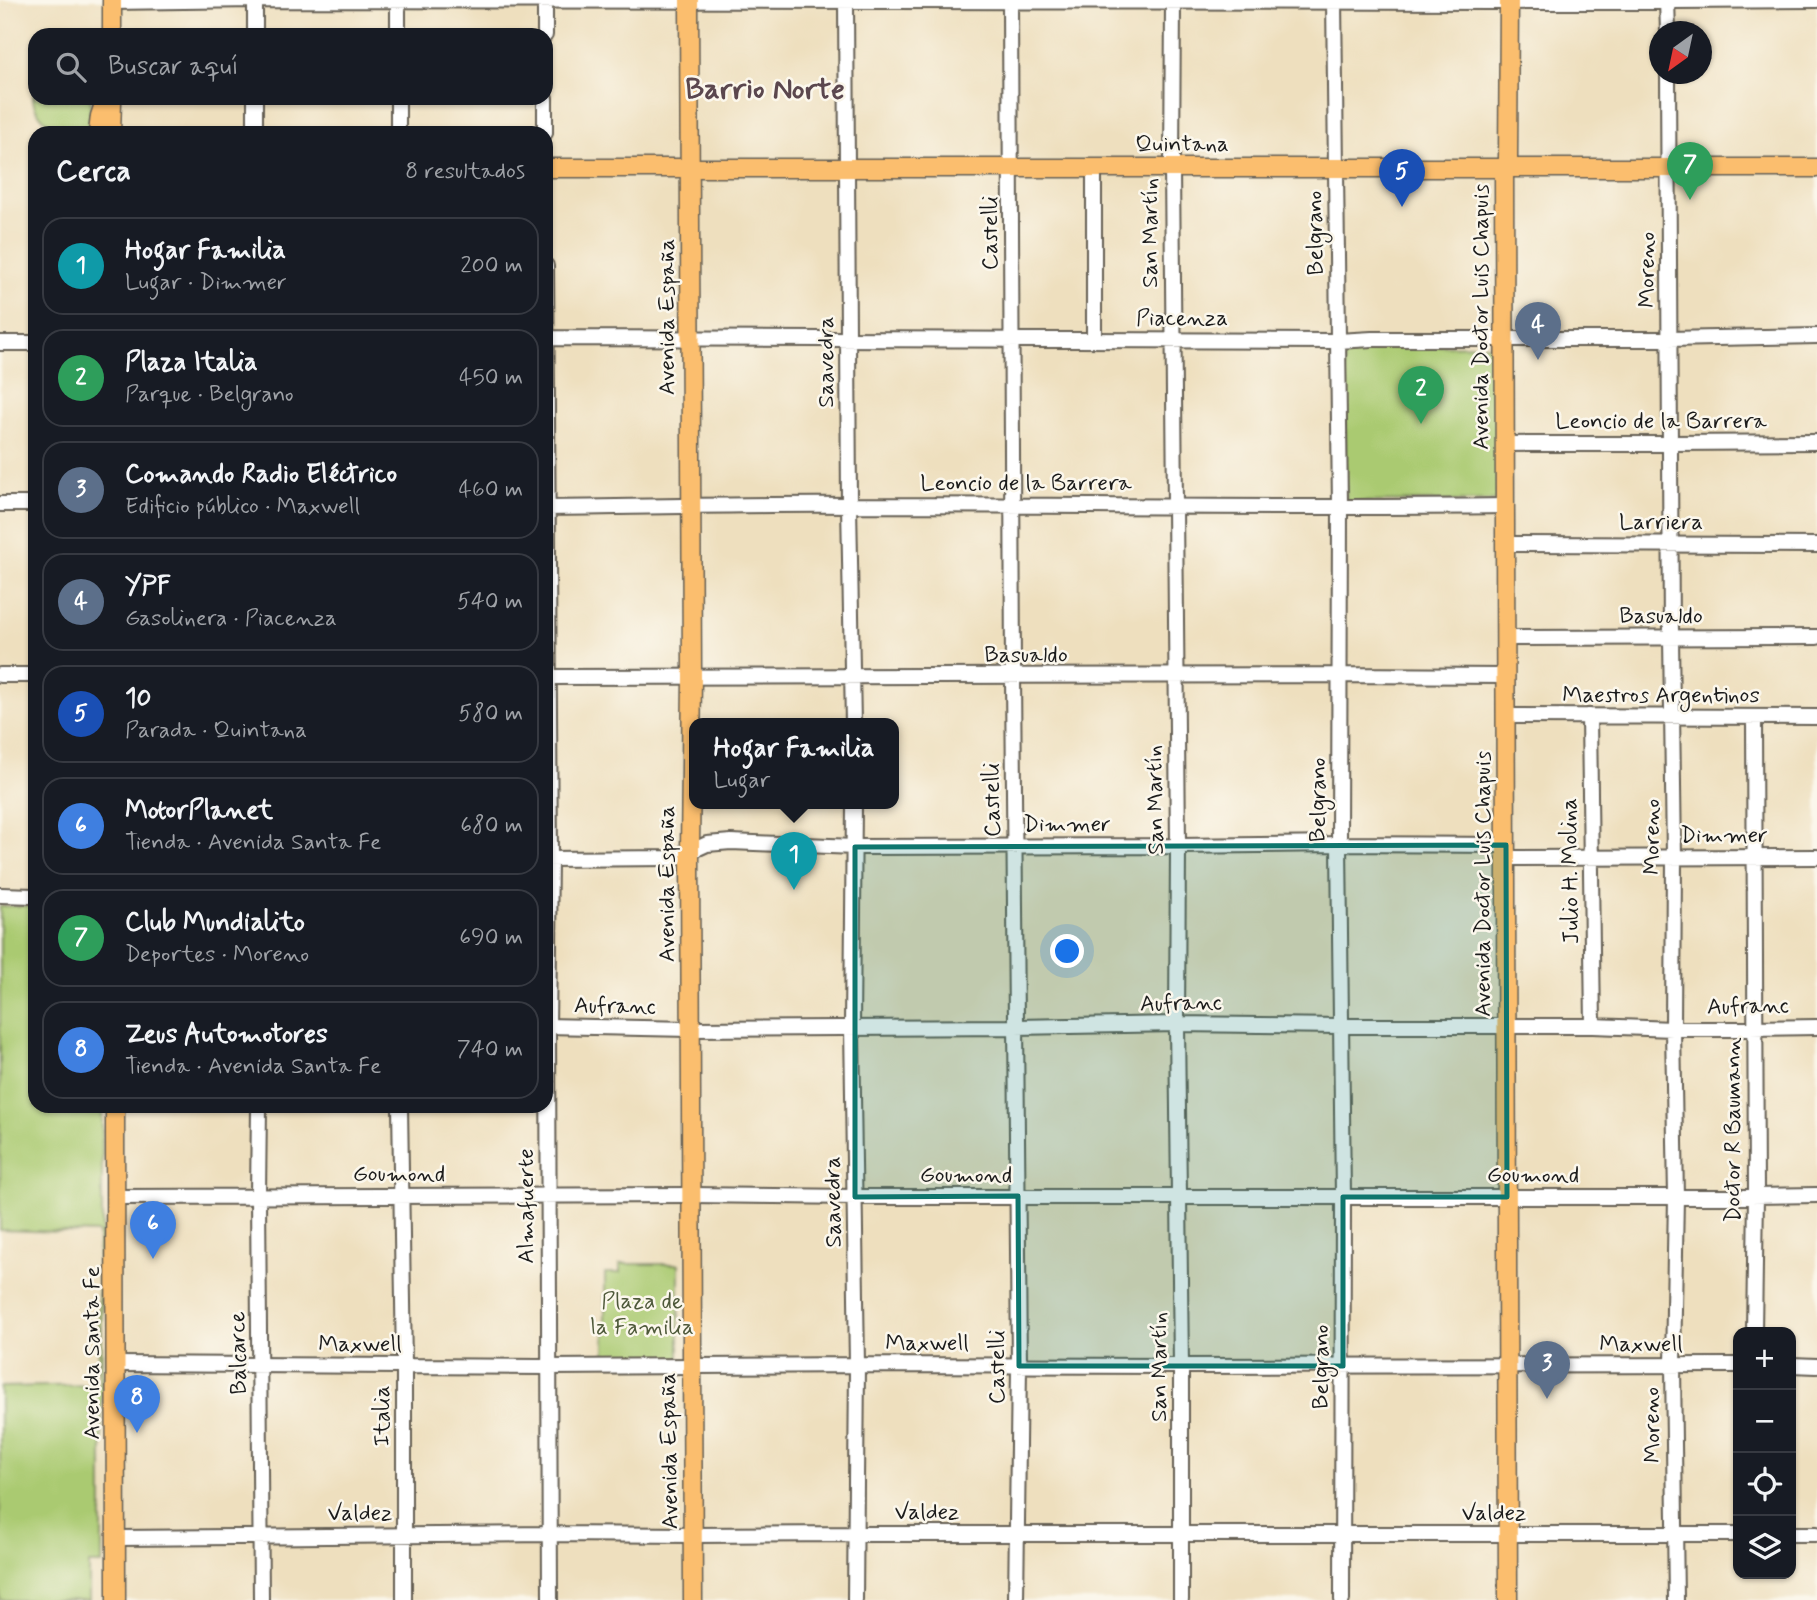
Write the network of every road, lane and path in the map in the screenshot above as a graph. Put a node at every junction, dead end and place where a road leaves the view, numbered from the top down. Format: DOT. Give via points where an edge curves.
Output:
graph roads {
  1 [pos="255,0"];
  2 [pos="398,0"];
  3 [pos="545,0"];
  4 [pos="1334,0"];
  5 [pos="1667,0"];
  6 [pos="1817,0"];
  7 [pos="112,1"];
  8 [pos="689,1"];
  9 [pos="846,1"];
  10 [pos="1010,1"];
  11 [pos="1173,1"];
  12 [pos="1504,1"];
  13 [pos="1668,21"];
  14 [pos="112,28"];
  15 [pos="255,28"];
  16 [pos="398,28"];
  17 [pos="545,28"];
  18 [pos="1668,84"];
  19 [pos="104,105"];
  20 [pos="112,105"];
  21 [pos="255,105"];
  22 [pos="398,105"];
  23 [pos="545,105"];
  24 [pos="99,126"];
  25 [pos="111,126"];
  26 [pos="255,126"];
  27 [pos="398,126"];
  28 [pos="545,126"];
  29 [pos="690,167"];
  30 [pos="846,167"];
  31 [pos="553,168"];
  32 [pos="1011,168"];
  33 [pos="1094,168"];
  34 [pos="1172,168"];
  35 [pos="1335,168"];
  36 [pos="1817,168"];
  37 [pos="1504,169"];
  38 [pos="1668,169"];
  39 [pos="1817,336"];
  40 [pos="553,338"];
  41 [pos="1669,338"];
  42 [pos="691,339"];
  43 [pos="1505,339"];
  44 [pos="847,340"];
  45 [pos="1012,340"];
  46 [pos="1094,340"];
  47 [pos="1173,340"];
  48 [pos="1338,341"];
  49 [pos="0,343"];
  50 [pos="28,343"];
  51 [pos="1817,442"];
  52 [pos="1670,443"];
  53 [pos="1505,444"];
  54 [pos="0,504"];
  55 [pos="28,504"];
  56 [pos="849,505"];
  57 [pos="1012,505"];
  58 [pos="691,506"];
  59 [pos="1174,506"];
  60 [pos="1505,506"];
  61 [pos="553,508"];
  62 [pos="1340,508"];
  63 [pos="1670,543"];
  64 [pos="1505,544"];
  65 [pos="1817,545"];
  66 [pos="1671,637"];
  67 [pos="1817,637"];
  68 [pos="1506,638"];
  69 [pos="0,675"];
  70 [pos="28,675"];
  71 [pos="1340,675"];
  72 [pos="852,676"];
  73 [pos="1175,676"];
  74 [pos="1506,676"];
  75 [pos="553,677"];
  76 [pos="692,677"];
  77 [pos="1013,677"];
  78 [pos="1506,716"];
  79 [pos="1589,716"];
  80 [pos="1673,717"];
  81 [pos="1754,717"];
  82 [pos="1817,717"];
  83 [pos="692,718"];
  84 [pos="853,718"];
  85 [pos="690,809"];
  86 [pos="855,809"];
  87 [pos="1339,844"];
  88 [pos="1014,845"];
  89 [pos="1178,846"];
  90 [pos="855,847"];
  91 [pos="690,851"];
  92 [pos="1506,852"];
  93 [pos="1592,857"];
  94 [pos="1674,857"];
  95 [pos="1755,857"];
  96 [pos="1817,857"];
  97 [pos="553,859"];
  98 [pos="0,895"];
  99 [pos="28,896"];
  100 [pos="1177,1024"];
  101 [pos="553,1026"];
  102 [pos="1341,1026"];
  103 [pos="1593,1026"];
  104 [pos="852,1027"];
  105 [pos="1016,1027"];
  106 [pos="1507,1027"];
  107 [pos="1755,1027"];
  108 [pos="1817,1027"];
  109 [pos="690,1028"];
  110 [pos="1673,1029"];
  111 [pos="115,1113"];
  112 [pos="259,1113"];
  113 [pos="400,1113"];
  114 [pos="548,1113"];
  115 [pos="258,1195"];
  116 [pos="548,1195"];
  117 [pos="692,1195"];
  118 [pos="1756,1195"];
  119 [pos="1817,1195"];
  120 [pos="401,1196"];
  121 [pos="855,1196"];
  122 [pos="1018,1196"];
  123 [pos="1180,1196"];
  124 [pos="115,1197"];
  125 [pos="1343,1197"];
  126 [pos="1507,1197"];
  127 [pos="1676,1197"];
  128 [pos="1754,1327"];
  129 [pos="116,1364"];
  130 [pos="259,1365"];
  131 [pos="857,1365"];
  132 [pos="1507,1365"];
  133 [pos="404,1366"];
  134 [pos="691,1366"];
  135 [pos="1019,1366"];
  136 [pos="1181,1366"];
  137 [pos="1343,1366"];
  138 [pos="1673,1366"];
  139 [pos="1733,1366"];
  140 [pos="1796,1366"];
  141 [pos="1817,1366"];
  142 [pos="548,1367"];
  143 [pos="550,1534"];
  144 [pos="855,1534"];
  145 [pos="1017,1534"];
  146 [pos="1181,1534"];
  147 [pos="1675,1534"];
  148 [pos="1733,1534"];
  149 [pos="1796,1534"];
  150 [pos="1817,1534"];
  151 [pos="262,1535"];
  152 [pos="404,1535"];
  153 [pos="693,1535"];
  154 [pos="1343,1535"];
  155 [pos="1508,1535"];
  156 [pos="116,1538"];
  157 [pos="116,1600"];
  158 [pos="261,1600"];
  159 [pos="404,1600"];
  160 [pos="550,1600"];
  161 [pos="693,1600"];
  162 [pos="855,1600"];
  163 [pos="1016,1600"];
  164 [pos="1181,1600"];
  165 [pos="1342,1600"];
  166 [pos="1508,1600"];
  167 [pos="1676,1600"];
  1 -- 2 [label="street"];
  1 -- 7 [label="street"];
  1 -- 15 [label="street"];
  2 -- 3 [label="street"];
  2 -- 16 [label="street"];
  3 -- 8 [label="street"];
  3 -- 17 [label="street"];
  4 -- 11 [label="street"];
  4 -- 12 [label="street"];
  4 -- 35 [label="street, Belgrano"];
  5 -- 6 [label="street"];
  5 -- 12 [label="street"];
  5 -- 13 [label="street"];
  7 -- 14 [label="main road"];
  8 -- 9 [label="street"];
  8 -- 29 [label="main road, Avenida España"];
  9 -- 10 [label="street"];
  9 -- 30 [label="street, Saavedra"];
  10 -- 11 [label="street"];
  10 -- 32 [label="street, Castelli"];
  11 -- 34 [label="street, San Martín"];
  12 -- 37 [label="main road, Avenida Doctor Luis Chapuis" via="1498,160"];
  18 -- 38 [label="street, Moreno"];
  19 -- 24 [label="main road"];
  20 -- 25 [label="main road"];
  21 -- 26 [label="street"];
  22 -- 27 [label="street"];
  23 -- 28 [label="street"];
  29 -- 30 [label="main road, Quintana"];
  29 -- 31 [label="main road, Quintana"];
  29 -- 42 [label="main road, Avenida España"];
  30 -- 32 [label="main road, Quintana"];
  30 -- 44 [label="street, Saavedra"];
  32 -- 33 [label="main road, Quintana"];
  32 -- 45 [label="street, Castelli"];
  33 -- 34 [label="main road, Quintana"];
  33 -- 46 [label="street"];
  34 -- 35 [label="main road, Quintana"];
  34 -- 47 [label="street, San Martín"];
  35 -- 37 [label="main road, Quintana"];
  35 -- 48 [label="street, Belgrano"];
  36 -- 38 [label="main road, Quintana"];
  37 -- 38 [label="main road, Quintana"];
  37 -- 43 [label="main road, Avenida Doctor Luis Chapuis"];
  38 -- 41 [label="street, Moreno"];
  39 -- 41 [label="street, Piacenza"];
  40 -- 42 [label="street, Piacenza"];
  41 -- 43 [label="street, Piacenza"];
  41 -- 52 [label="street, Moreno"];
  42 -- 44 [label="street, Piacenza"];
  42 -- 58 [label="main road, Avenida España"];
  43 -- 48 [label="street, Piacenza"];
  43 -- 53 [label="main road, Avenida Doctor Luis Chapuis"];
  44 -- 45 [label="street, Piacenza"];
  44 -- 56 [label="street, Saavedra"];
  45 -- 46 [label="street, Piacenza"];
  45 -- 57 [label="street, Castelli"];
  46 -- 47 [label="street, Piacenza"];
  47 -- 48 [label="street, Piacenza"];
  47 -- 59 [label="street, San Martín"];
  48 -- 62 [label="street, Belgrano"];
  49 -- 50 [label="street"];
  51 -- 52 [label="street, Leoncio de la Barrera"];
  52 -- 53 [label="street, Leoncio de la Barrera"];
  52 -- 63 [label="street, Moreno"];
  53 -- 60 [label="main road, Avenida Doctor Luis Chapuis"];
  54 -- 55 [label="street"];
  56 -- 57 [label="street, Leoncio de la Barrera"];
  56 -- 58 [label="street, Leoncio de la Barrera"];
  56 -- 72 [label="street, Saavedra"];
  57 -- 59 [label="street, Leoncio de la Barrera"];
  57 -- 77 [label="street, Castelli"];
  58 -- 61 [label="street, Leoncio de la Barrera"];
  58 -- 76 [label="main road, Avenida España"];
  59 -- 62 [label="street, Leoncio de la Barrera"];
  59 -- 73 [label="street, San Martín"];
  60 -- 62 [label="street, Leoncio de la Barrera"];
  60 -- 64 [label="main road, Avenida Doctor Luis Chapuis"];
  62 -- 71 [label="street, Belgrano"];
  63 -- 64 [label="street, Larriera"];
  63 -- 65 [label="street, Larriera"];
  63 -- 66 [label="street, Moreno"];
  64 -- 68 [label="main road, Avenida Doctor Luis Chapuis"];
  66 -- 67 [label="street, Basualdo"];
  66 -- 68 [label="street, Basualdo"];
  66 -- 80 [label="street, Moreno"];
  68 -- 74 [label="main road, Avenida Doctor Luis Chapuis"];
  69 -- 70 [label="street"];
  71 -- 73 [label="street, Basualdo"];
  71 -- 74 [label="street, Basualdo"];
  71 -- 87 [label="street, Belgrano"];
  72 -- 76 [label="street, Basualdo"];
  72 -- 77 [label="street, Basualdo"];
  72 -- 84 [label="street, Saavedra"];
  73 -- 77 [label="street, Basualdo"];
  73 -- 89 [label="street, San Martín"];
  74 -- 78 [label="main road, Avenida Doctor Luis Chapuis"];
  75 -- 76 [label="street, Basualdo"];
  76 -- 83 [label="main road, Avenida España"];
  77 -- 88 [label="street, Castelli"];
  78 -- 79 [label="street, Maestros Argentinos"];
  78 -- 92 [label="main road, Avenida Doctor Luis Chapuis"];
  79 -- 80 [label="street, Maestros Argentinos"];
  79 -- 93 [label="street, Julio H. Molina"];
  80 -- 81 [label="street, Maestros Argentinos"];
  80 -- 94 [label="street, Moreno"];
  81 -- 82 [label="street, Maestros Argentinos"];
  81 -- 95 [label="street, Doctor R Baumann"];
  85 -- 91 [label="main road, Avenida España"];
  86 -- 90 [label="street, Saavedra"];
  87 -- 89 [label="street, Dimmer"];
  87 -- 92 [label="street, Dimmer"];
  87 -- 102 [label="street, Belgrano"];
  88 -- 89 [label="street, Dimmer"];
  88 -- 90 [label="street, Dimmer"];
  88 -- 105 [label="street, Castelli"];
  89 -- 100 [label="street, San Martín"];
  90 -- 91 [label="street, Dimmer" via="731,842"];
  90 -- 104 [label="street, Saavedra"];
  91 -- 97 [label="street, Dimmer" via="672,858"];
  91 -- 109 [label="main road, Avenida España"];
  92 -- 93 [label="street, Dimmer"];
  92 -- 106 [label="main road, Avenida Doctor Luis Chapuis"];
  93 -- 94 [label="street, Dimmer"];
  93 -- 103 [label="street, Julio H. Molina"];
  94 -- 95 [label="street, Dimmer"];
  94 -- 110 [label="street, Moreno"];
  95 -- 96 [label="street, Dimmer"];
  95 -- 107 [label="street, Doctor R Baumann"];
  98 -- 99 [label="street"];
  100 -- 102 [label="street, Aufranc"];
  100 -- 105 [label="street, Aufranc"];
  100 -- 123 [label="street, San Martín"];
  101 -- 109 [label="street, Aufranc"];
  102 -- 106 [label="street, Aufranc"];
  102 -- 125 [label="street, Belgrano"];
  103 -- 106 [label="street, Aufranc"];
  103 -- 110 [label="street, Aufranc"];
  104 -- 105 [label="street, Aufranc"];
  104 -- 109 [label="street, Aufranc"];
  104 -- 121 [label="street, Saavedra"];
  105 -- 122 [label="street, Castelli"];
  106 -- 126 [label="main road, Avenida Doctor Luis Chapuis"];
  107 -- 108 [label="street, Aufranc"];
  107 -- 110 [label="street, Aufranc"];
  107 -- 118 [label="street, Doctor R Baumann"];
  109 -- 117 [label="main road, Avenida España"];
  110 -- 127 [label="street, Moreno"];
  111 -- 124 [label="main road, Avenida Santa Fe"];
  112 -- 115 [label="street, Balcarce"];
  113 -- 120 [label="street, Italia"];
  114 -- 116 [label="street, Almafuerte"];
  115 -- 120 [label="street, Goumond"];
  115 -- 124 [label="street, Goumond"];
  115 -- 130 [label="street, Balcarce"];
  116 -- 117 [label="street, Goumond"];
  116 -- 120 [label="street, Goumond"];
  116 -- 142 [label="street, Almafuerte"];
  117 -- 121 [label="street, Goumond"];
  117 -- 134 [label="main road, Avenida España"];
  118 -- 119 [label="street, Goumond"];
  118 -- 127 [label="street, Goumond"];
  118 -- 128 [label="street, Doctor R Baumann"];
  120 -- 133 [label="street, Italia"];
  121 -- 122 [label="street, Goumond"];
  121 -- 131 [label="street, Saavedra"];
  122 -- 123 [label="street, Goumond"];
  122 -- 135 [label="street, Castelli"];
  123 -- 125 [label="street, Goumond"];
  123 -- 136 [label="street, San Martín"];
  124 -- 129 [label="main road, Avenida Santa Fe"];
  125 -- 126 [label="street, Goumond"];
  125 -- 137 [label="street, Belgrano"];
  126 -- 127 [label="street, Goumond"];
  126 -- 132 [label="main road, Avenida Doctor Luis Chapuis"];
  127 -- 138 [label="street, Moreno"];
  129 -- 130 [label="street, Maxwell"];
  129 -- 156 [label="main road, Avenida Santa Fe"];
  130 -- 133 [label="street, Maxwell"];
  130 -- 151 [label="street, Balcarce"];
  131 -- 134 [label="street, Maxwell"];
  131 -- 135 [label="street, Maxwell"];
  131 -- 144 [label="street, Saavedra"];
  132 -- 137 [label="street, Maxwell"];
  132 -- 138 [label="street, Maxwell"];
  132 -- 155 [label="main road, Avenida Doctor Luis Chapuis"];
  133 -- 142 [label="street, Maxwell"];
  133 -- 152 [label="street, Italia"];
  134 -- 142 [label="street, Maxwell"];
  134 -- 153 [label="main road, Avenida España"];
  135 -- 136 [label="street, Maxwell"];
  135 -- 145 [label="street, Castelli"];
  136 -- 137 [label="street, Maxwell"];
  136 -- 146 [label="street, San Martín"];
  137 -- 154 [label="street, Belgrano"];
  138 -- 139 [label="street, Maxwell"];
  138 -- 147 [label="street, Moreno"];
  140 -- 141 [label="street"];
  142 -- 143 [label="street, Almafuerte"];
  143 -- 152 [label="street, Valdez"];
  143 -- 153 [label="street, Valdez"];
  143 -- 160 [label="street, Almafuerte"];
  144 -- 145 [label="street, Valdez"];
  144 -- 153 [label="street, Valdez"];
  144 -- 162 [label="street, Saavedra"];
  145 -- 146 [label="street, Valdez"];
  145 -- 163 [label="street, Castelli"];
  146 -- 154 [label="street, Valdez"];
  146 -- 164 [label="street, San Martín"];
  147 -- 148 [label="street, Valdez"];
  147 -- 155 [label="street, Valdez"];
  147 -- 167 [label="street, Moreno"];
  149 -- 150 [label="street"];
  151 -- 152 [label="street, Valdez"];
  151 -- 156 [label="street, Valdez"];
  151 -- 158 [label="street, Balcarce"];
  152 -- 159 [label="street, Italia"];
  153 -- 161 [label="main road, Avenida España"];
  154 -- 155 [label="street, Valdez"];
  154 -- 165 [label="street, Belgrano"];
  155 -- 166 [label="main road, Avenida Doctor Luis Chapuis"];
  156 -- 157 [label="main road, Avenida Santa Fe"];
}
